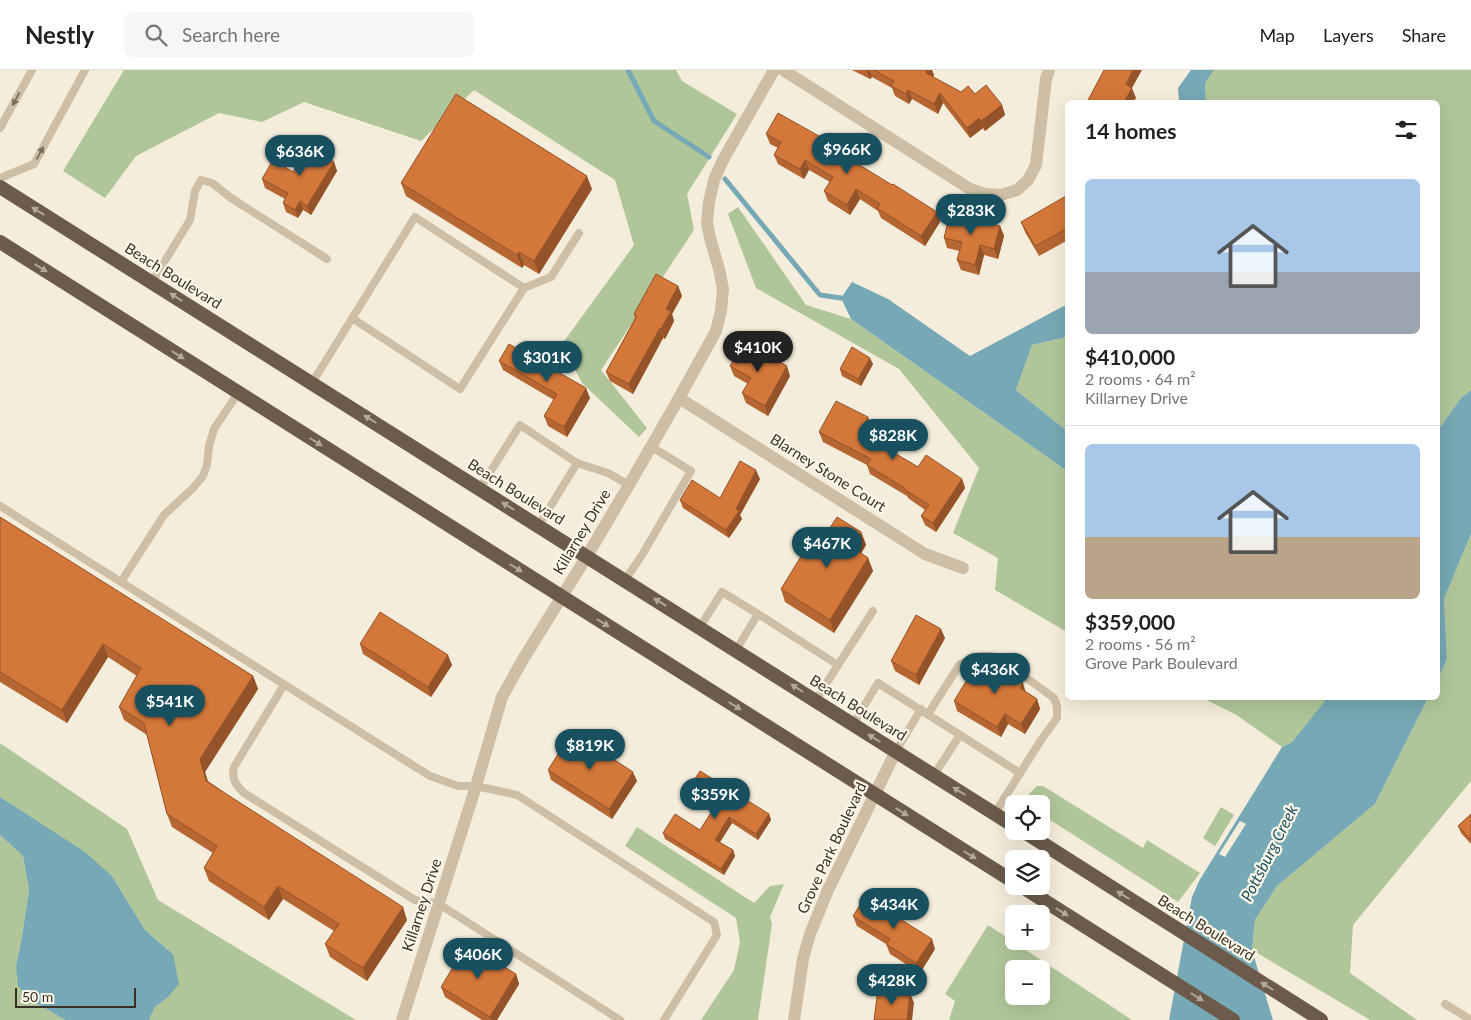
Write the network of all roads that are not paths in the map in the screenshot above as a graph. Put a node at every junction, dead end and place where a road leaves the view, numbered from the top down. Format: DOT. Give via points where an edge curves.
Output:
graph roads {
  1 [pos="32,70"];
  2 [pos="85,70"];
  3 [pos="774,70"];
  4 [pos="783,70"];
  5 [pos="1049,70"];
  6 [pos="0,128"];
  7 [pos="0,178"];
  8 [pos="0,187"];
  9 [pos="579,233"];
  10 [pos="0,242"];
  11 [pos="327,259"];
  12 [pos="152,282"];
  13 [pos="524,288"];
  14 [pos="352,318"];
  15 [pos="312,383"];
  16 [pos="238,393"];
  17 [pos="679,398"];
  18 [pos="650,446"];
  19 [pos="577,463"];
  20 [pos="629,486"];
  21 [pos="480,488"];
  22 [pos="0,506"];
  23 [pos="539,525"];
  24 [pos="587,556"];
  25 [pos="963,568"];
  26 [pos="625,580"];
  27 [pos="121,582"];
  28 [pos="562,597"];
  29 [pos="874,610"];
  30 [pos="758,614"];
  31 [pos="700,627"];
  32 [pos="736,650"];
  33 [pos="838,665"];
  34 [pos="284,685"];
  35 [pos="816,700"];
  36 [pos="921,709"];
  37 [pos="928,714"];
  38 [pos="853,724"];
  39 [pos="960,735"];
  40 [pos="896,751"];
  41 [pos="1020,773"];
  42 [pos="934,776"];
  43 [pos="476,786"];
  44 [pos="875,795"];
  45 [pos="995,814"];
  46 [pos="1005,820"];
  47 [pos="1037,840"];
  48 [pos="1005,876"];
  49 [pos="1035,895"];
  50 [pos="439,904"];
  51 [pos="1445,1004"];
  52 [pos="402,1020"];
  53 [pos="620,1020"];
  54 [pos="664,1020"];
  55 [pos="794,1020"];
  56 [pos="1233,1020"];
  57 [pos="1321,1020"];
  58 [pos="1471,1020"];
  1 -- 6 [label="lane, one-way"];
  7 -- 2 [label="lane, one-way" via="34,164"];
  3 -- 17 [label="street, Killarney Drive" via="714,180 707,222 723,290 721,311 716,331"];
  4 -- 5 [label="street" via="970,189 1001,195 1017,190 1028,180 1036,165"];
  12 -- 8 [label="highway, Beach Boulevard, one-way"];
  9 -- 13 [label="lane" via="551,278"];
  10 -- 16 [label="highway, one-way"];
  11 -- 12 [label="lane" via="212,183 201,180 195,191 190,220"];
  15 -- 12 [label="highway, Beach Boulevard, one-way"];
  13 -- 14 [label="lane" via="460,389"];
  13 -- 14 [label="lane" via="415,217"];
  14 -- 15 [label="lane"];
  21 -- 15 [label="highway, Beach Boulevard, one-way"];
  16 -- 27 [label="lane" via="214,429 203,476 164,515"];
  16 -- 28 [label="highway, one-way"];
  17 -- 18 [label="street, Killarney Drive"];
  17 -- 25 [label="street, Blarney Stone Court" via="926,554"];
  18 -- 20 [label="street, Killarney Drive"];
  18 -- 26 [label="lane" via="691,471"];
  19 -- 20 [label="lane" via="608,473"];
  19 -- 21 [label="lane" via="520,425"];
  19 -- 23 [label="lane"];
  20 -- 24 [label="street, Killarney Drive"];
  23 -- 21 [label="highway, Beach Boulevard, one-way"];
  22 -- 27 [label="lane"];
  23 -- 24 [label="highway, Beach Boulevard"];
  24 -- 26 [label="highway, Beach Boulevard"];
  24 -- 28 [label="street, Killarney Drive"];
  31 -- 26 [label="highway, Beach Boulevard, one-way"];
  27 -- 34 [label="lane"];
  28 -- 43 [label="street, Killarney Drive" via="502,697"];
  28 -- 44 [label="highway, one-way"];
  29 -- 33 [label="lane"];
  30 -- 31 [label="lane" via="722,592"];
  30 -- 32 [label="lane"];
  30 -- 33 [label="lane"];
  31 -- 32 [label="highway, Beach Boulevard"];
  35 -- 32 [label="highway, Beach Boulevard, one-way"];
  33 -- 35 [label="lane"];
  34 -- 43 [label="lane" via="430,776 458,786"];
  34 -- 50 [label="lane" via="234,767 232,775 236,784 244,793 415,900"];
  35 -- 38 [label="highway, Beach Boulevard"];
  36 -- 37 [label="lane"];
  36 -- 38 [label="lane" via="878,683"];
  36 -- 40 [label="lane"];
  37 -- 39 [label="lane"];
  37 -- 41 [label="lane" via="960,664 981,656 1002,660 1054,698 1057,706 1056,718"];
  40 -- 38 [label="highway, Beach Boulevard, one-way"];
  39 -- 41 [label="lane"];
  39 -- 42 [label="lane"];
  40 -- 42 [label="highway, Beach Boulevard"];
  40 -- 44 [label="street, Grove Park Boulevard"];
  41 -- 45 [label="lane"];
  45 -- 42 [label="highway, Beach Boulevard, one-way"];
  43 -- 50 [label="street, Killarney Drive"];
  43 -- 54 [label="lane" via="517,795 714,922 717,935"];
  44 -- 48 [label="highway, one-way"];
  44 -- 55 [label="street, Grove Park Boulevard" via="810,934"];
  45 -- 46 [label="highway, Beach Boulevard"];
  57 -- 47 [label="highway, Beach Boulevard, one-way"];
  49 -- 56 [label="highway, one-way"];
  50 -- 52 [label="street, Killarney Drive"];
  50 -- 53 [label="lane"];
  51 -- 58 [label="lane"];
}
